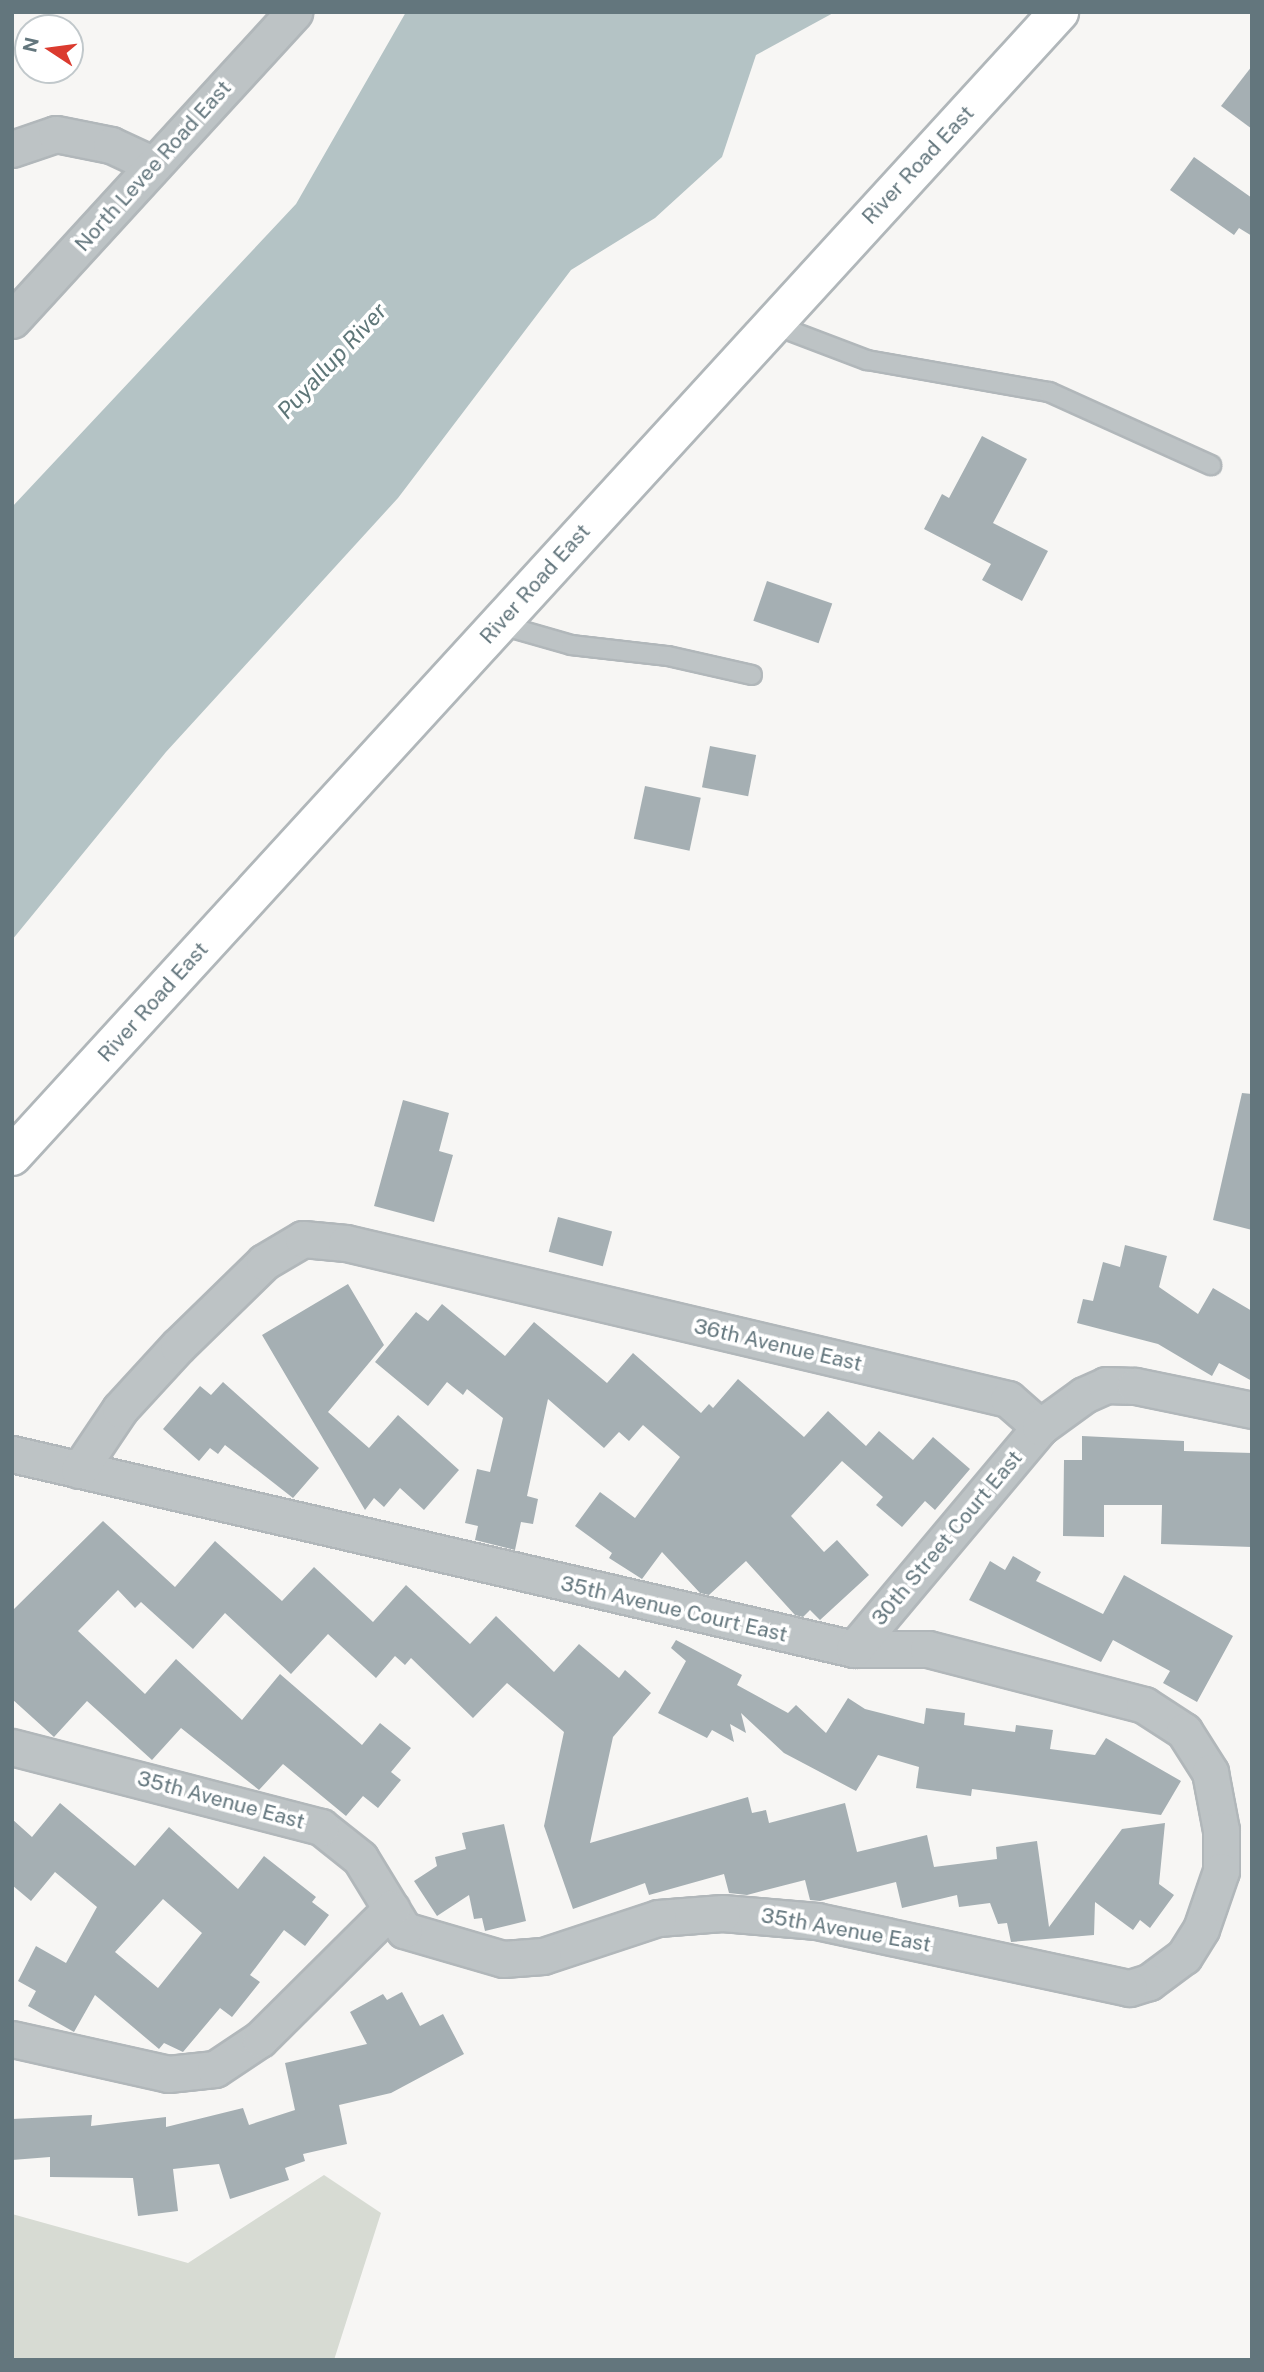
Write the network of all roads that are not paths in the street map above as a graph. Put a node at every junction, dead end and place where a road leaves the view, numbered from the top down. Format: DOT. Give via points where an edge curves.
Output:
graph roads {
  1 [pos="294,12"];
  2 [pos="1059,12"];
  3 [pos="12,149"];
  4 [pos="154,165"];
  5 [pos="12,320"];
  6 [pos="772,324"];
  7 [pos="1210,465"];
  8 [pos="498,624"];
  9 [pos="752,675"];
  10 [pos="12,1156"];
  11 [pos="1252,1410"];
  12 [pos="1040,1427"];
  13 [pos="12,1454"];
  14 [pos="79,1470"];
  15 [pos="854,1650"];
  16 [pos="12,1747"];
  17 [pos="1221,1871"];
  18 [pos="391,1909"];
  19 [pos="12,2039"];
  1 -- 4 [label="street, North Levee Road East"];
  2 -- 6 [label="main road, River Road East"];
  3 -- 4 [label="street" via="56,134 111,145"];
  4 -- 5 [label="street, North Levee Road East"];
  6 -- 7 [label="lane" via="867,360 1049,392"];
  6 -- 8 [label="main road, River Road East"];
  8 -- 9 [label="lane" via="571,645 668,656"];
  8 -- 10 [label="main road, River Road East"];
  11 -- 12 [label="street" via="1193,1395 1106,1385"];
  12 -- 14 [label="street, 36th Avenue East" via="1008,1399 346,1243 303,1239 286,1248 178,1346 120,1409"];
  12 -- 15 [label="street, 30th Street Court East"];
  13 -- 14 [label="street, 35th Avenue Court East"];
  14 -- 15 [label="street, 35th Avenue Court East"];
  15 -- 17 [label="street, 35th Avenue Court East" via="928,1649 1144,1704 1165,1715 1184,1731 1210,1772 1221,1830"];
  16 -- 18 [label="street, 35th Avenue East" via="321,1827 360,1858"];
  17 -- 18 [label="street, 35th Avenue East" via="1201,1929 1184,1956 1149,1982 1129,1988 817,1922 722,1913 658,1918 543,1956 503,1959 423,1939 404,1930"];
  18 -- 19 [label="street" via="260,2039 215,2069 167,2074"];
}
